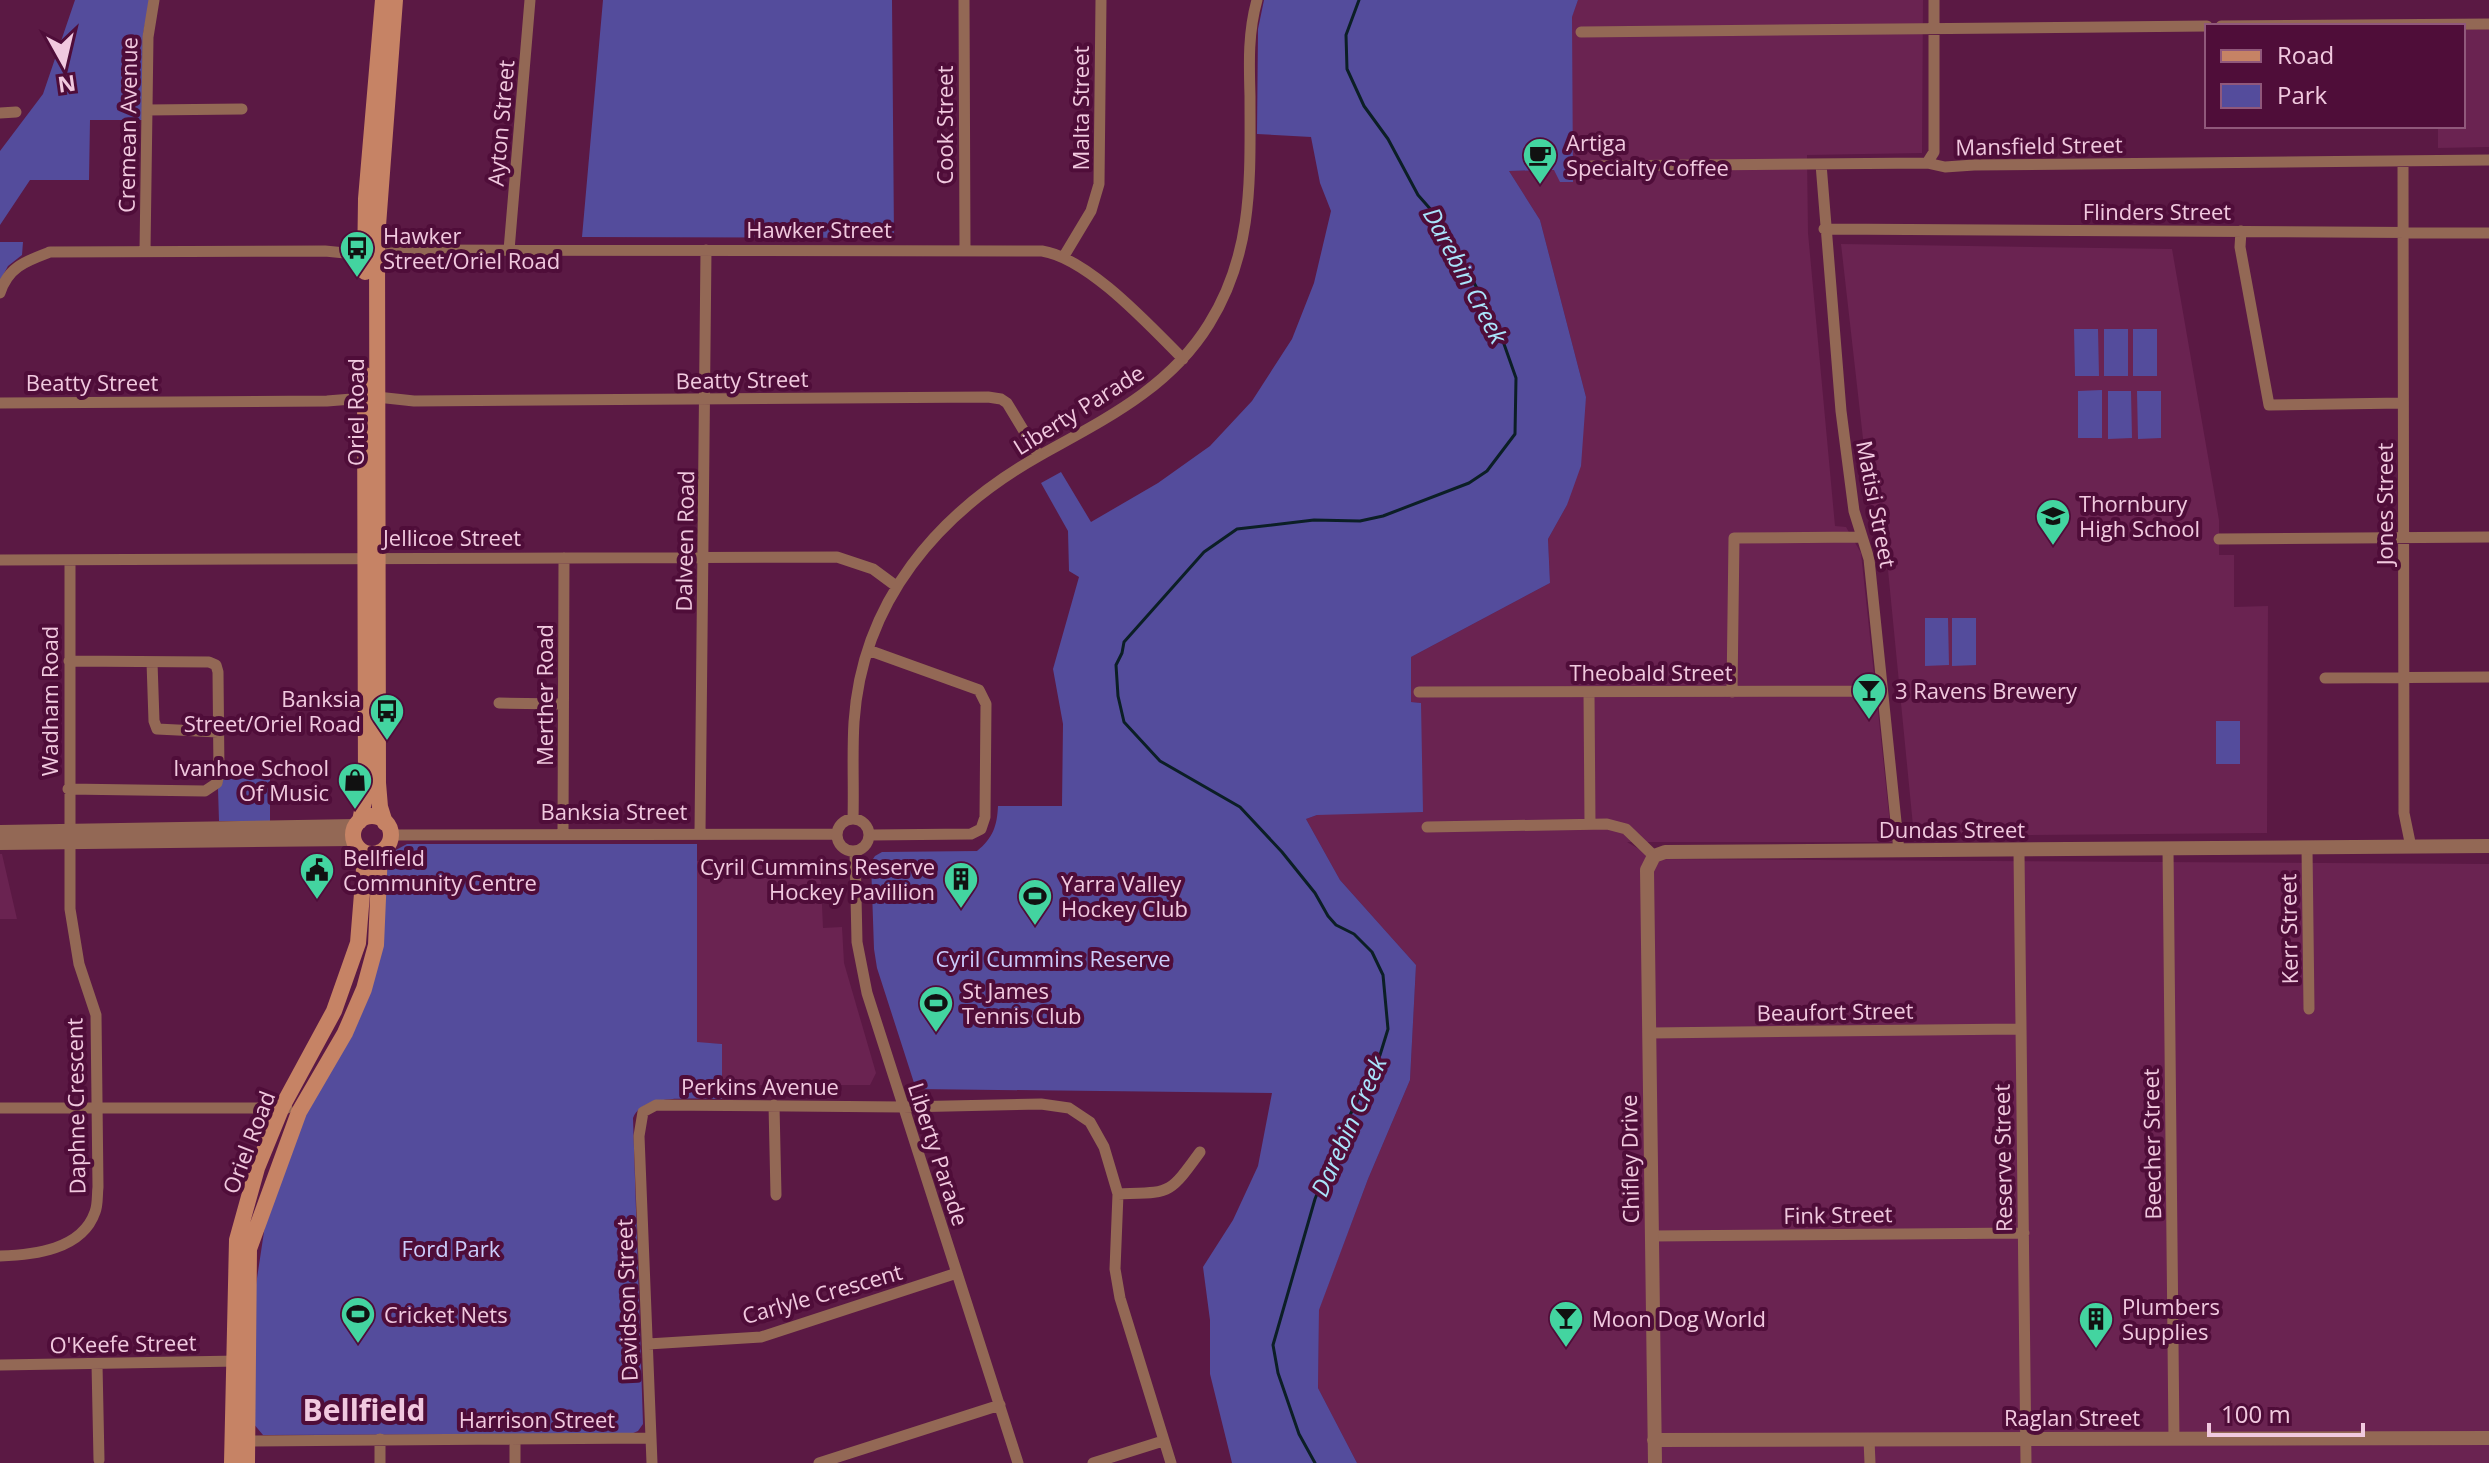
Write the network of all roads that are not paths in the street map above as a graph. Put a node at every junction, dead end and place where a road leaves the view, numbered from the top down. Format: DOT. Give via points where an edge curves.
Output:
graph roads {
  1 [pos="154,0"];
  2 [pos="383,0"];
  3 [pos="395,0"];
  4 [pos="530,0"];
  5 [pos="964,0"];
  6 [pos="1101,0"];
  7 [pos="1257,0"];
  8 [pos="1934,0"];
  9 [pos="2465,24"];
  10 [pos="2489,24"];
  11 [pos="2205,26"];
  12 [pos="1934,28"];
  13 [pos="1581,32"];
  14 [pos="242,109"];
  15 [pos="147,110"];
  16 [pos="16,112"];
  17 [pos="0,113"];
  18 [pos="2489,160"];
  19 [pos="2403,161"];
  20 [pos="1927,163"];
  21 [pos="1821,164"];
  22 [pos="1591,166"];
  23 [pos="1824,229"];
  24 [pos="2241,231"];
  25 [pos="2403,232"];
  26 [pos="2489,233"];
  27 [pos="965,249"];
  28 [pos="371,250"];
  29 [pos="509,250"];
  30 [pos="706,250"];
  31 [pos="145,251"];
  32 [pos="1064,256"];
  33 [pos="0,293"];
  34 [pos="1183,359"];
  35 [pos="706,399"];
  36 [pos="371,401"];
  37 [pos="0,403"];
  38 [pos="2403,403"];
  39 [pos="1039,456"];
  40 [pos="1861,537"];
  41 [pos="2404,537"];
  42 [pos="2489,537"];
  43 [pos="2219,539"];
  44 [pos="372,557"];
  45 [pos="704,557"];
  46 [pos="564,558"];
  47 [pos="0,560"];
  48 [pos="70,560"];
  49 [pos="896,586"];
  50 [pos="868,650"];
  51 [pos="69,661"];
  52 [pos="152,662"];
  53 [pos="2404,677"];
  54 [pos="2489,677"];
  55 [pos="2325,678"];
  56 [pos="1882,691"];
  57 [pos="1419,692"];
  58 [pos="1589,692"];
  59 [pos="1732,692"];
  60 [pos="499,703"];
  61 [pos="563,704"];
  62 [pos="218,732"];
  63 [pos="68,789"];
  64 [pos="853,819"];
  65 [pos="1590,824"];
  66 [pos="1427,827"];
  67 [pos="388,829"];
  68 [pos="0,832"];
  69 [pos="563,833"];
  70 [pos="700,833"];
  71 [pos="357,834"];
  72 [pos="837,834"];
  73 [pos="870,835"];
  74 [pos="69,838"];
  75 [pos="0,843"];
  76 [pos="2489,846"];
  77 [pos="2411,847"];
  78 [pos="2307,848"];
  79 [pos="2168,849"];
  80 [pos="855,851"];
  81 [pos="1899,851"];
  82 [pos="380,852"];
  83 [pos="2019,852"];
  84 [pos="1654,856"];
  85 [pos="2309,1009"];
  86 [pos="2020,1029"];
  87 [pos="1650,1033"];
  88 [pos="774,1105"];
  89 [pos="282,1107"];
  90 [pos="903,1107"];
  91 [pos="0,1108"];
  92 [pos="96,1108"];
  93 [pos="299,1112"];
  94 [pos="639,1136"];
  95 [pos="1200,1152"];
  96 [pos="1118,1194"];
  97 [pos="776,1195"];
  98 [pos="2024,1233"];
  99 [pos="1652,1236"];
  100 [pos="0,1256"];
  101 [pos="957,1273"];
  102 [pos="648,1344"];
  103 [pos="240,1362"];
  104 [pos="97,1364"];
  105 [pos="0,1365"];
  106 [pos="1000,1405"];
  107 [pos="651,1438"];
  108 [pos="2489,1438"];
  109 [pos="380,1439"];
  110 [pos="2025,1439"];
  111 [pos="2174,1439"];
  112 [pos="515,1440"];
  113 [pos="1654,1440"];
  114 [pos="1869,1440"];
  115 [pos="239,1441"];
  116 [pos="1163,1441"];
  117 [pos="99,1460"];
  118 [pos="232,1463"];
  119 [pos="247,1463"];
  120 [pos="380,1463"];
  121 [pos="515,1463"];
  122 [pos="652,1463"];
  123 [pos="819,1463"];
  124 [pos="1018,1463"];
  125 [pos="1093,1463"];
  126 [pos="1171,1463"];
  127 [pos="1655,1463"];
  128 [pos="1870,1463"];
  129 [pos="2026,1463"];
  1 -- 15 [label="street, Cremean Avenue" via="148,27"];
  2 -- 28 [label="main road, Oriel Road" via="366,199"];
  3 -- 28 [label="main road, Oriel Road"];
  4 -- 29 [label="street, Ayton Street"];
  5 -- 27 [label="street, Cook Street"];
  6 -- 32 [label="street, Malta Street" via="1099,184 1091,211"];
  7 -- 34 [label="street, Liberty Parade" via="1250,30 1245,232 1224,296"];
  8 -- 12 [label="street"];
  9 -- 10 [label="street"];
  11 -- 12 [label="street"];
  12 -- 13 [label="street"];
  12 -- 20 [label="street" via="1934,152"];
  14 -- 15 [label="street"];
  15 -- 31 [label="street, Cremean Avenue"];
  16 -- 17 [label="street"];
  18 -- 19 [label="street, Mansfield Street"];
  19 -- 20 [label="street, Mansfield Street" via="1945,167"];
  19 -- 25 [label="street, Jones Street"];
  20 -- 21 [label="street, Mansfield Street"];
  21 -- 22 [label="street, Mansfield Street"];
  21 -- 23 [label="street, Matisi Street"];
  23 -- 24 [label="street, Flinders Street"];
  23 -- 40 [label="street, Matisi Street" via="1848,474"];
  24 -- 25 [label="street, Flinders Street"];
  24 -- 38 [label="street" via="2269,405"];
  25 -- 26 [label="street, Flinders Street"];
  25 -- 38 [label="street, Jones Street"];
  27 -- 30 [label="street, Hawker Street"];
  27 -- 32 [label="street, Hawker Street"];
  28 -- 29 [label="street, Hawker Street"];
  28 -- 31 [label="street, Hawker Street"];
  28 -- 36 [label="main road, Oriel Road"];
  29 -- 30 [label="street, Hawker Street"];
  30 -- 35 [label="street, Dalveen Road"];
  31 -- 33 [label="street, Hawker Street" via="50,252 19,263"];
  32 -- 34 [label="street, Hawker Street" via="1087,269"];
  34 -- 39 [label="street, Liberty Parade" via="1126,407"];
  35 -- 36 [label="street, Beatty Street"];
  35 -- 39 [label="street, Beatty Street" via="1001,399"];
  35 -- 45 [label="street, Dalveen Road"];
  36 -- 37 [label="street, Beatty Street"];
  36 -- 44 [label="main road, Oriel Road"];
  38 -- 41 [label="street, Jones Street"];
  39 -- 49 [label="street, Liberty Parade" via="953,517"];
  40 -- 56 [label="street, Matisi Street" via="1869,559"];
  40 -- 59 [label="street" via="1734,538"];
  41 -- 42 [label="street"];
  41 -- 43 [label="street"];
  41 -- 53 [label="street, Jones Street"];
  44 -- 46 [label="street, Jellicoe Street"];
  44 -- 48 [label="street, Jellicoe Street"];
  44 -- 67 [label="main road, Oriel Road" via="378,783"];
  44 -- 71 [label="main road, Oriel Road" via="366,791"];
  45 -- 46 [label="street, Jellicoe Street"];
  45 -- 49 [label="street, Jellicoe Street" via="837,557 860,563"];
  45 -- 70 [label="street, Dalveen Road"];
  46 -- 61 [label="street, Merther Road"];
  47 -- 48 [label="street, Jellicoe Street"];
  48 -- 51 [label="street, Wadham Road"];
  49 -- 50 [label="street, Liberty Parade"];
  50 -- 64 [label="street, Liberty Parade" via="854,720"];
  50 -- 73 [label="street" via="979,690 986,704 981,829 971,834"];
  51 -- 52 [label="street"];
  51 -- 63 [label="street, Wadham Road"];
  52 -- 62 [label="street" via="157,729"];
  52 -- 62 [label="street" via="216,665"];
  53 -- 54 [label="street"];
  53 -- 55 [label="street"];
  53 -- 77 [label="street, Jones Street" via="2404,813"];
  56 -- 59 [label="street, Theobald Street"];
  56 -- 81 [label="street, Matisi Street"];
  57 -- 58 [label="street, Theobald Street"];
  58 -- 59 [label="street, Theobald Street"];
  58 -- 65 [label="street"];
  60 -- 61 [label="street"];
  61 -- 69 [label="street, Merther Road"];
  62 -- 63 [label="street" via="217,783 205,791"];
  63 -- 74 [label="street, Wadham Road"];
  64 -- 72 [label="street"];
  64 -- 73 [label="street" via="864,822"];
  65 -- 66 [label="street"];
  65 -- 84 [label="street" via="1626,829"];
  67 -- 69 [label="street, Banksia Street"];
  67 -- 71 [label="main road" via="373,817"];
  67 -- 82 [label="main road" via="386,848"];
  68 -- 74 [label="street"];
  69 -- 70 [label="street, Banksia Street"];
  70 -- 72 [label="street, Banksia Street"];
  71 -- 74 [label="street"];
  71 -- 82 [label="main road" via="367,854"];
  71 -- 89 [label="main road, Oriel Road" via="364,869 358,943 334,1011"];
  72 -- 80 [label="street" via="841,845"];
  73 -- 80 [label="street"];
  74 -- 75 [label="street"];
  74 -- 92 [label="street, Daphne Crescent" via="70,909 79,964 96,1015"];
  76 -- 77 [label="street, Dundas Street"];
  77 -- 78 [label="street, Dundas Street"];
  78 -- 79 [label="street, Dundas Street"];
  78 -- 85 [label="street, Kerr Street"];
  79 -- 83 [label="street, Dundas Street"];
  79 -- 111 [label="street, Beecher Street"];
  80 -- 90 [label="street, Liberty Parade" via="860,966"];
  81 -- 83 [label="street, Dundas Street"];
  81 -- 84 [label="street, Dundas Street"];
  82 -- 93 [label="main road, Oriel Road" via="376,945 364,989"];
  83 -- 86 [label="street, Reserve Street"];
  84 -- 87 [label="street, Chifley Drive" via="1647,870"];
  86 -- 87 [label="street, Beaufort Street"];
  86 -- 98 [label="street, Reserve Street"];
  87 -- 99 [label="street, Chifley Drive"];
  88 -- 90 [label="street, Perkins Avenue"];
  88 -- 94 [label="street, Perkins Avenue" via="656,1105 643,1112"];
  88 -- 97 [label="street"];
  89 -- 92 [label="street"];
  89 -- 93 [label="street"];
  89 -- 103 [label="main road, Oriel Road" via="257,1168 237,1240"];
  90 -- 96 [label="street, Perkins Avenue" via="1069,1108 1090,1122"];
  90 -- 101 [label="street, Liberty Parade"];
  91 -- 92 [label="street"];
  92 -- 100 [label="street, Daphne Crescent" via="98,1187 90,1223 45,1252"];
  93 -- 103 [label="main road, Oriel Road" via="249,1249"];
  94 -- 102 [label="street, Davidson Street"];
  95 -- 96 [label="street" via="1175,1186"];
  96 -- 116 [label="street, Perkins Avenue" via="1115,1269 1120,1298"];
  98 -- 99 [label="street, Fink Street"];
  98 -- 110 [label="street, Reserve Street"];
  99 -- 113 [label="street, Chifley Drive"];
  101 -- 102 [label="street, Carlyle Crescent" via="761,1337"];
  101 -- 106 [label="street, Liberty Parade"];
  102 -- 107 [label="street, Davidson Street"];
  103 -- 104 [label="street, O'Keefe Street"];
  103 -- 115 [label="main road, Oriel Road"];
  104 -- 105 [label="street, O'Keefe Street"];
  104 -- 117 [label="street"];
  106 -- 123 [label="street"];
  106 -- 124 [label="street, Liberty Parade"];
  107 -- 112 [label="street, Harrison Street"];
  107 -- 122 [label="street, Davidson Street"];
  108 -- 111 [label="street, Raglan Street"];
  109 -- 112 [label="street, Harrison Street"];
  109 -- 115 [label="street, Harrison Street"];
  109 -- 120 [label="street"];
  110 -- 111 [label="street, Raglan Street"];
  110 -- 114 [label="street, Raglan Street"];
  110 -- 129 [label="street, Reserve Street"];
  112 -- 121 [label="street"];
  113 -- 114 [label="street, Raglan Street"];
  113 -- 127 [label="street, Chifley Drive"];
  114 -- 128 [label="street"];
  115 -- 118 [label="main road, Oriel Road"];
  115 -- 119 [label="main road, Oriel Road"];
  116 -- 125 [label="street"];
  116 -- 126 [label="street, Perkins Avenue"];
}
